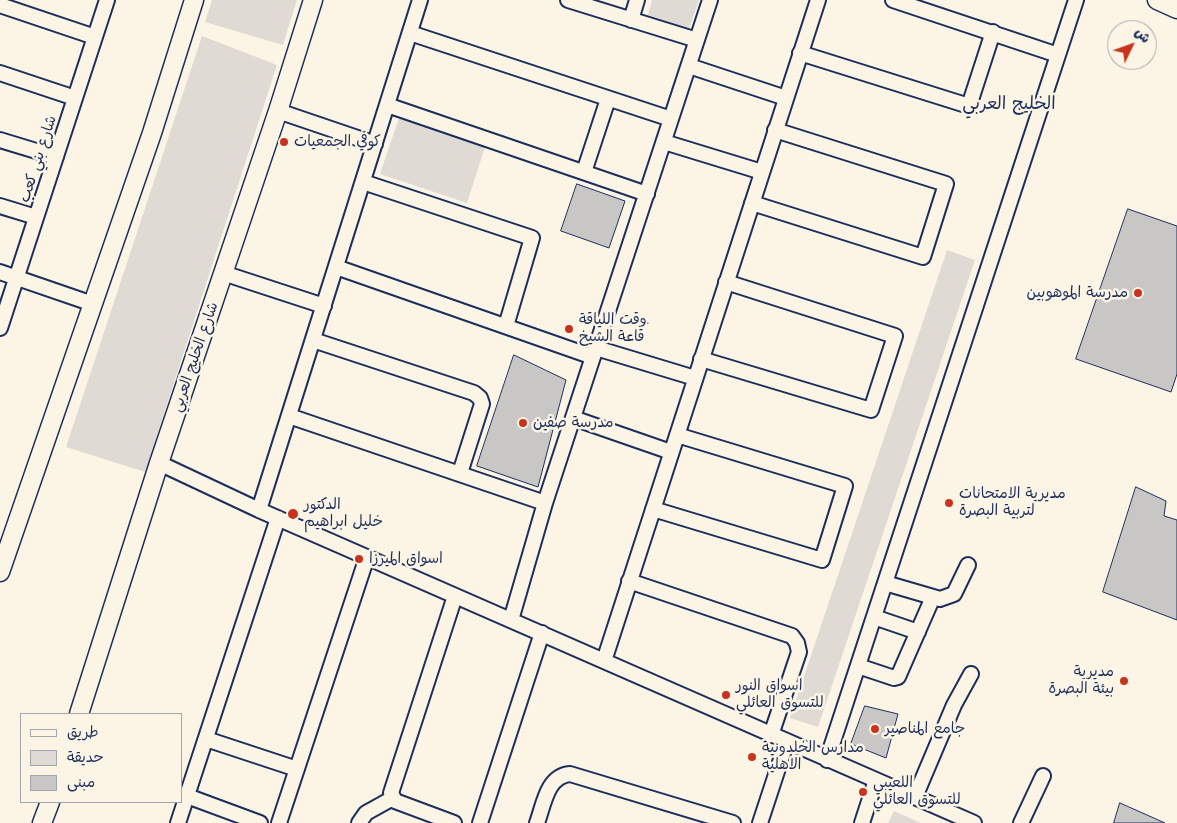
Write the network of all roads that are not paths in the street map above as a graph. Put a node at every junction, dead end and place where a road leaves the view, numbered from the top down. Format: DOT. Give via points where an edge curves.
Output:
graph roads {
  1 [pos="107,0"];
  2 [pos="194,0"];
  3 [pos="313,0"];
  4 [pos="420,0"];
  5 [pos="568,0"];
  6 [pos="638,0"];
  7 [pos="710,0"];
  8 [pos="818,0"];
  9 [pos="892,0"];
  10 [pos="1076,0"];
  11 [pos="1157,0"];
  12 [pos="0,6"];
  13 [pos="1177,9"];
  14 [pos="631,20"];
  15 [pos="993,32"];
  16 [pos="410,33"];
  17 [pos="95,37"];
  18 [pos="697,40"];
  19 [pos="800,53"];
  20 [pos="1058,55"];
  21 [pos="689,66"];
  22 [pos="0,73"];
  23 [pos="75,98"];
  24 [pos="786,98"];
  25 [pos="608,100"];
  26 [pos="387,105"];
  27 [pos="278,111"];
  28 [pos="671,119"];
  29 [pos="775,130"];
  30 [pos="0,140"];
  31 [pos="664,142"];
  32 [pos="375,144"];
  33 [pos="56,157"];
  34 [pos="584,172"];
  35 [pos="762,172"];
  36 [pos="363,182"];
  37 [pos="647,194"];
  38 [pos="752,203"];
  39 [pos="0,206"];
  40 [pos="36,217"];
  41 [pos="336,266"];
  42 [pos="0,272"];
  43 [pos="223,273"];
  44 [pos="16,278"];
  45 [pos="726,282"];
  46 [pos="92,304"];
  47 [pos="324,306"];
  48 [pos="506,326"];
  49 [pos="0,328"];
  50 [pos="313,340"];
  51 [pos="594,352"];
  52 [pos="702,359"];
  53 [pos="695,378"];
  54 [pos="289,416"];
  55 [pos="573,418"];
  56 [pos="677,435"];
  57 [pos="671,452"];
  58 [pos="159,463"];
  59 [pos="460,473"];
  60 [pos="545,503"];
  61 [pos="653,509"];
  62 [pos="259,510"];
  63 [pos="278,518"];
  64 [pos="367,557"];
  65 [pos="968,565"];
  66 [pos="0,572"];
  67 [pos="630,581"];
  68 [pos="885,583"];
  69 [pos="455,596"];
  70 [pos="933,597"];
  71 [pos="874,617"];
  72 [pos="511,620"];
  73 [pos="918,632"];
  74 [pos="542,633"];
  75 [pos="604,661"];
  76 [pos="858,666"];
  77 [pos="970,674"];
  78 [pos="79,713"];
  79 [pos="771,735"];
  80 [pos="206,739"];
  81 [pos="787,741"];
  82 [pos="827,760"];
  83 [pos="297,770"];
  84 [pos="1043,776"];
  85 [pos="876,780"];
  86 [pos="186,791"];
  87 [pos="915,797"];
  88 [pos="393,798"];
  89 [pos="50,803"];
  90 [pos="42,823"];
  91 [pos="178,823"];
  92 [pos="260,823"];
  93 [pos="280,823"];
  94 [pos="359,823"];
  95 [pos="454,823"];
  96 [pos="480,823"];
  97 [pos="537,823"];
  98 [pos="733,823"];
  99 [pos="760,823"];
  100 [pos="862,823"];
  101 [pos="974,823"];
  102 [pos="1021,823"];
  1 -- 17 [label="street, شارع بني كعب"];
  2 -- 46 [label="main road"];
  3 -- 27 [label="main road, شارع الخليج العربي"];
  4 -- 16 [label="street"];
  5 -- 14 [label="street"];
  6 -- 14 [label="street"];
  7 -- 18 [label="street"];
  8 -- 19 [label="street"];
  9 -- 15 [label="street"];
  10 -- 20 [label="street"];
  11 -- 13 [label="main road"];
  12 -- 17 [label="street"];
  14 -- 18 [label="street"];
  15 -- 19 [label="street" via="969,106"];
  15 -- 20 [label="street"];
  16 -- 25 [label="street"];
  16 -- 26 [label="street"];
  17 -- 23 [label="street, شارع بني كعب"];
  18 -- 21 [label="street"];
  19 -- 24 [label="street"];
  20 -- 68 [label="street"];
  21 -- 24 [label="street"];
  21 -- 28 [label="street"];
  22 -- 23 [label="street"];
  23 -- 33 [label="street, شارع بني كعب"];
  24 -- 29 [label="street"];
  25 -- 28 [label="street"];
  25 -- 34 [label="street"];
  26 -- 32 [label="street"];
  26 -- 34 [label="street"];
  27 -- 32 [label="street"];
  27 -- 43 [label="main road, شارع الخليج العربي"];
  28 -- 31 [label="street"];
  29 -- 35 [label="street"];
  29 -- 38 [label="street" via="946,184 923,257"];
  30 -- 33 [label="street"];
  31 -- 35 [label="street"];
  31 -- 37 [label="street"];
  32 -- 36 [label="street"];
  33 -- 40 [label="street, شارع بني كعب"];
  34 -- 37 [label="street"];
  35 -- 38 [label="street"];
  36 -- 41 [label="street"];
  36 -- 48 [label="street" via="532,238"];
  37 -- 51 [label="street"];
  38 -- 45 [label="street"];
  39 -- 40 [label="street"];
  40 -- 44 [label="street, شارع بني كعب"];
  41 -- 47 [label="street"];
  41 -- 48 [label="street"];
  42 -- 44 [label="street"];
  43 -- 47 [label="street"];
  43 -- 58 [label="main road, شارع الخليج العربي"];
  44 -- 46 [label="street"];
  44 -- 49 [label="street, شارع بني كعب"];
  45 -- 52 [label="street"];
  45 -- 52 [label="street" via="895,336 871,410"];
  46 -- 66 [label="main road"];
  47 -- 50 [label="street"];
  48 -- 51 [label="street"];
  50 -- 54 [label="street"];
  50 -- 59 [label="street" via="474,393 480,398 482,404"];
  51 -- 53 [label="street"];
  51 -- 55 [label="street"];
  52 -- 53 [label="street"];
  53 -- 56 [label="street"];
  54 -- 59 [label="street"];
  54 -- 62 [label="street"];
  55 -- 57 [label="street"];
  55 -- 60 [label="street"];
  56 -- 57 [label="street"];
  56 -- 61 [label="street" via="845,486 822,560"];
  57 -- 61 [label="street"];
  58 -- 62 [label="street"];
  58 -- 78 [label="main road, شارع الخليج العربي"];
  59 -- 60 [label="street"];
  60 -- 72 [label="street"];
  61 -- 67 [label="street"];
  62 -- 63 [label="street"];
  63 -- 64 [label="street"];
  63 -- 80 [label="street"];
  64 -- 69 [label="street"];
  64 -- 83 [label="street"];
  65 -- 70 [label="street" via="954,594 940,599"];
  67 -- 75 [label="street"];
  67 -- 79 [label="street" via="792,636 800,652"];
  68 -- 70 [label="street"];
  68 -- 71 [label="street"];
  69 -- 72 [label="street"];
  69 -- 88 [label="street" via="392,787"];
  70 -- 73 [label="street"];
  71 -- 73 [label="street"];
  71 -- 76 [label="street"];
  72 -- 74 [label="street"];
  73 -- 76 [label="street" via="898,676 894,678"];
  74 -- 75 [label="street"];
  74 -- 96 [label="street"];
  75 -- 79 [label="street"];
  76 -- 82 [label="street"];
  77 -- 87 [label="street"];
  79 -- 81 [label="street"];
  80 -- 83 [label="street"];
  80 -- 86 [label="street"];
  81 -- 82 [label="street"];
  81 -- 99 [label="street"];
  82 -- 85 [label="street"];
  83 -- 93 [label="street"];
  84 -- 102 [label="street"];
  85 -- 87 [label="street"];
  85 -- 100 [label="street"];
  86 -- 91 [label="street"];
  86 -- 92 [label="street"];
  87 -- 101 [label="street"];
  88 -- 94 [label="street" via="366,813"];
  88 -- 95 [label="street"];
  89 -- 90 [label="main road"];
  97 -- 98 [label="street" via="552,780 570,774"];
}
